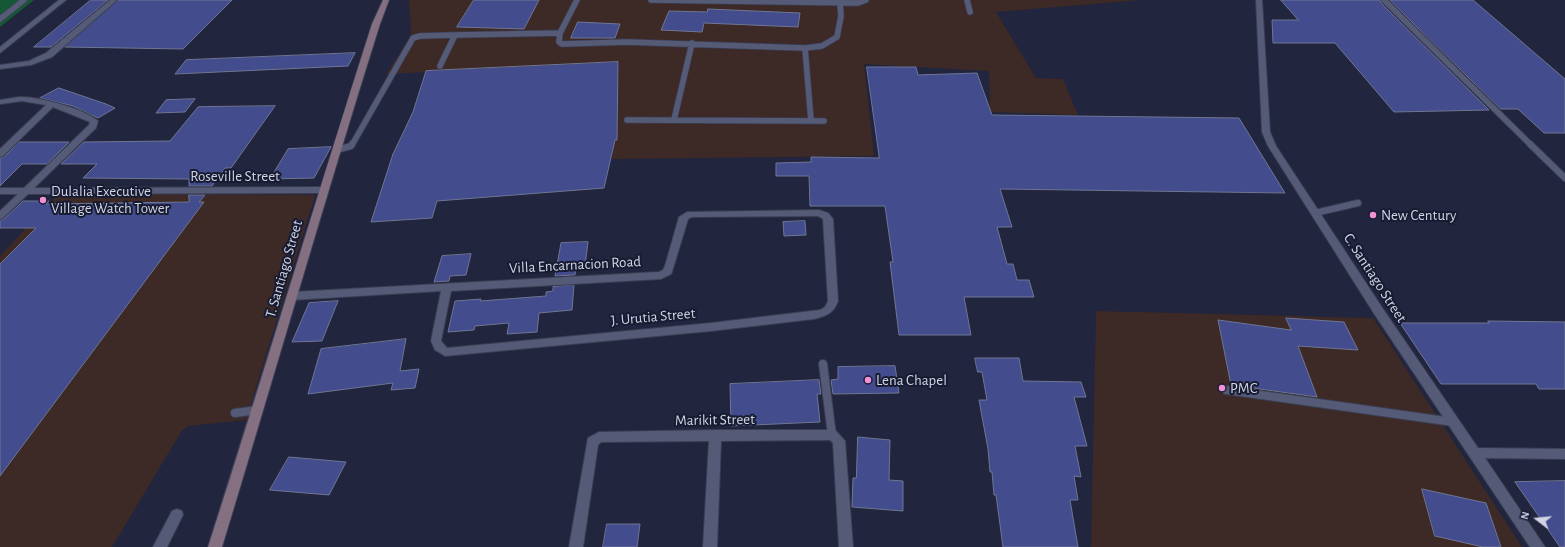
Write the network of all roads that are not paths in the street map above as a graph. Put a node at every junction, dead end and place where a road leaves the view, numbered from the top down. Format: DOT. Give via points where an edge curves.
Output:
graph roads {
  1 [pos="24,0"];
  2 [pos="63,0"];
  3 [pos="114,0"];
  4 [pos="386,0"];
  5 [pos="577,0"];
  6 [pos="650,0"];
  7 [pos="655,0"];
  8 [pos="866,0"];
  9 [pos="967,0"];
  10 [pos="1259,0"];
  11 [pos="1384,0"];
  12 [pos="776,1"];
  13 [pos="840,3"];
  14 [pos="970,12"];
  15 [pos="0,19"];
  16 [pos="560,33"];
  17 [pos="455,35"];
  18 [pos="692,43"];
  19 [pos="805,48"];
  20 [pos="0,51"];
  21 [pos="440,66"];
  22 [pos="0,67"];
  23 [pos="0,102"];
  24 [pos="51,105"];
  25 [pos="627,120"];
  26 [pos="674,120"];
  27 [pos="811,121"];
  28 [pos="824,121"];
  29 [pos="337,150"];
  30 [pos="0,154"];
  31 [pos="1565,178"];
  32 [pos="26,190"];
  33 [pos="323,190"];
  34 [pos="0,191"];
  35 [pos="1358,203"];
  36 [pos="819,213"];
  37 [pos="1315,213"];
  38 [pos="0,216"];
  39 [pos="448,287"];
  40 [pos="292,296"];
  41 [pos="823,364"];
  42 [pos="1226,390"];
  43 [pos="258,410"];
  44 [pos="235,413"];
  45 [pos="1453,422"];
  46 [pos="715,435"];
  47 [pos="832,435"];
  48 [pos="1474,453"];
  49 [pos="1565,454"];
  50 [pos="177,515"];
  51 [pos="160,547"];
  52 [pos="215,547"];
  53 [pos="576,547"];
  54 [pos="710,547"];
  55 [pos="846,547"];
  56 [pos="1538,547"];
  1 -- 15 [label="lane"];
  2 -- 20 [label="street"];
  3 -- 22 [label="street" via="40,61"];
  4 -- 29 [label="main road, T. Santiago Street" via="376,24"];
  5 -- 16 [label="lane"];
  6 -- 7 [label="lane"];
  7 -- 12 [label="lane"];
  8 -- 13 [label="lane" via="858,4"];
  9 -- 14 [label="lane"];
  10 -- 37 [label="street, C. Santiago Street" via="1266,132 1272,146"];
  11 -- 31 [label="lane"];
  12 -- 13 [label="lane"];
  13 -- 19 [label="lane" via="841,16 837,37 822,46"];
  16 -- 17 [label="lane"];
  16 -- 18 [label="lane" via="558,42 562,44"];
  17 -- 21 [label="lane"];
  17 -- 29 [label="lane" via="413,38 351,146"];
  18 -- 19 [label="lane"];
  18 -- 26 [label="lane"];
  19 -- 27 [label="lane"];
  23 -- 24 [label="street" via="21,99"];
  24 -- 30 [label="street"];
  24 -- 32 [label="street" via="94,121 92,126"];
  25 -- 26 [label="lane"];
  26 -- 27 [label="lane"];
  27 -- 28 [label="lane"];
  29 -- 33 [label="main road, T. Santiago Street"];
  32 -- 33 [label="street, Roseville Street"];
  32 -- 34 [label="street, Roseville Street"];
  32 -- 38 [label="street"];
  33 -- 40 [label="main road, T. Santiago Street"];
  35 -- 37 [label="lane"];
  36 -- 39 [label="street, Villa Encarnacion Road" via="690,214 684,217 670,266 662,275"];
  36 -- 39 [label="street, J. Urutia Street" via="828,219 833,301 831,308 825,313 703,328 445,352 436,342"];
  37 -- 45 [label="street, C. Santiago Street"];
  39 -- 40 [label="street, Villa Encarnacion Road"];
  40 -- 43 [label="main road, T. Santiago Street"];
  41 -- 47 [label="lane"];
  42 -- 45 [label="lane"];
  43 -- 44 [label="lane"];
  43 -- 52 [label="main road, T. Santiago Street"];
  45 -- 48 [label="street, C. Santiago Street"];
  46 -- 47 [label="street, Marikit Street"];
  46 -- 53 [label="street, Marikit Street" via="599,437 592,442"];
  46 -- 54 [label="street"];
  47 -- 55 [label="street" via="839,441"];
  48 -- 49 [label="street"];
  48 -- 56 [label="street, C. Santiago Street"];
  50 -- 51 [label="street"];
}
